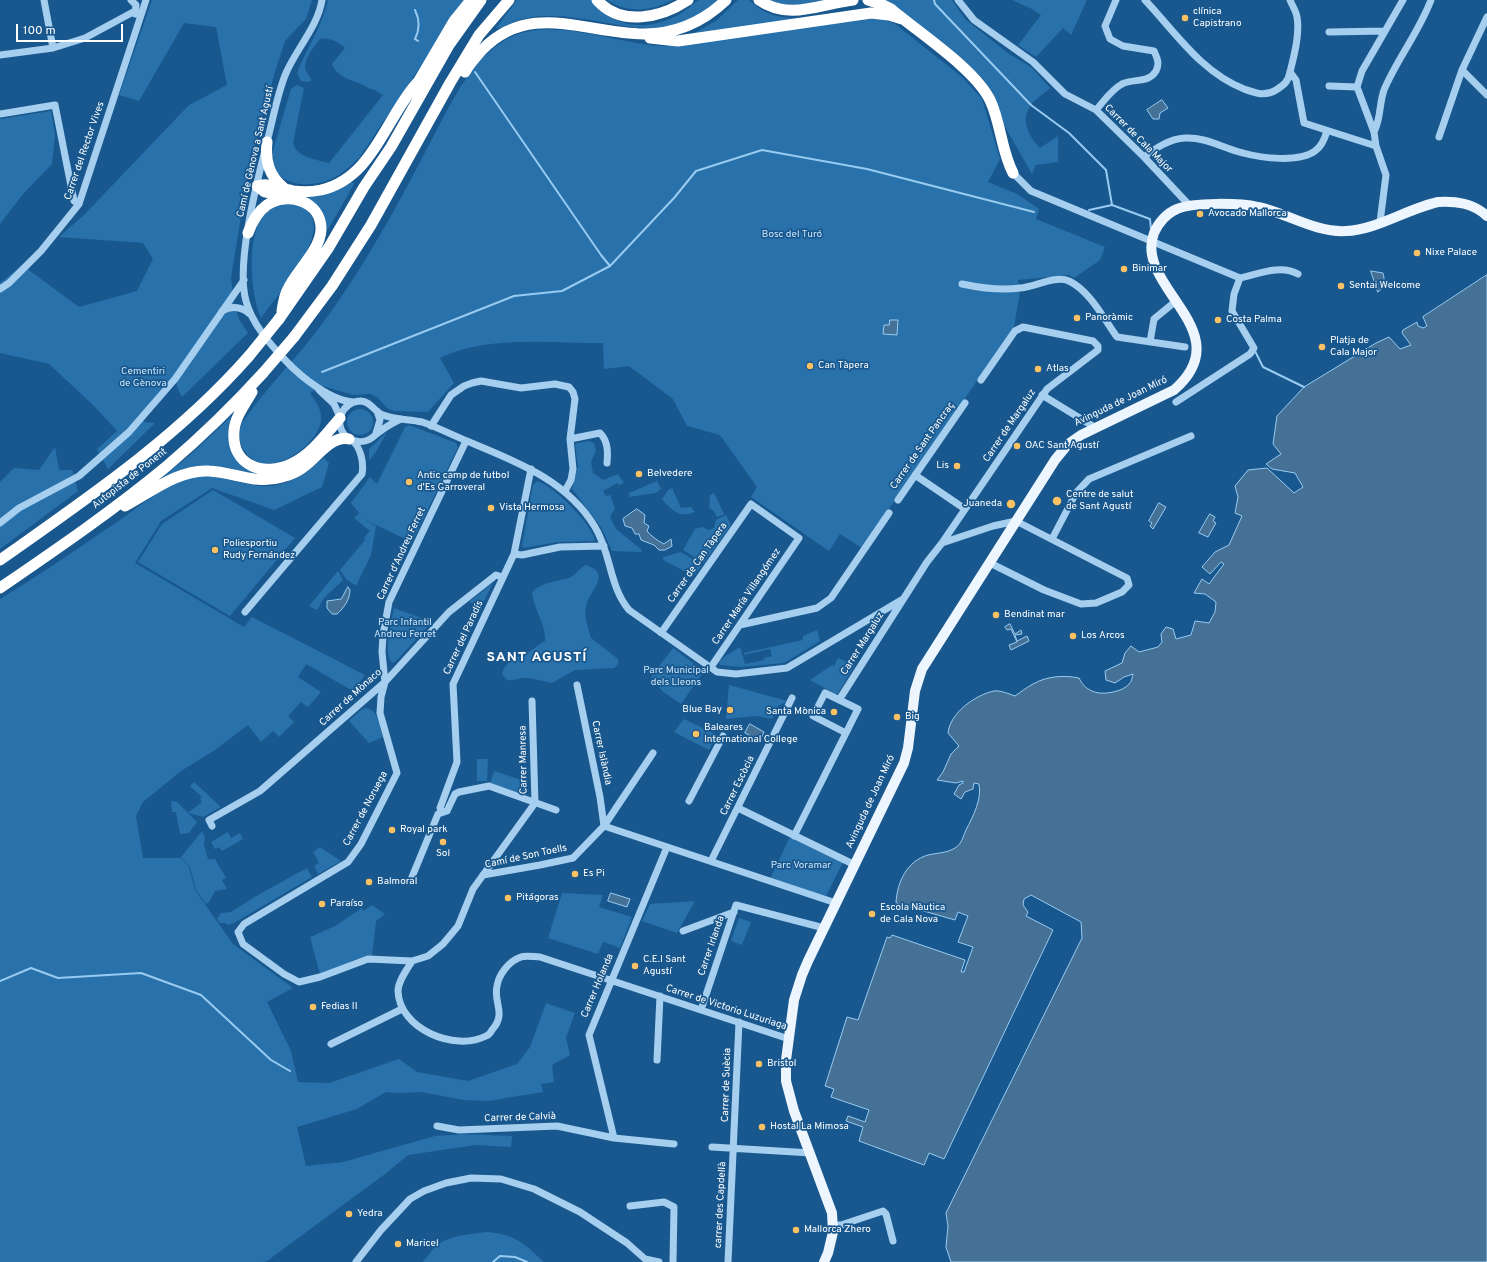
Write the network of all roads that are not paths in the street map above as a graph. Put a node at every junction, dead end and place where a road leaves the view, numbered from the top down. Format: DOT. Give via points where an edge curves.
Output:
graph roads {
  1 [pos="44,0"];
  2 [pos="131,0"];
  3 [pos="146,0"];
  4 [pos="322,0"];
  5 [pos="471,0"];
  6 [pos="481,0"];
  7 [pos="509,0"];
  8 [pos="597,0"];
  9 [pos="688,0"];
  10 [pos="726,0"];
  11 [pos="759,0"];
  12 [pos="853,0"];
  13 [pos="868,0"];
  14 [pos="958,0"];
  15 [pos="1116,0"];
  16 [pos="1145,0"];
  17 [pos="1290,0"];
  18 [pos="1403,0"];
  19 [pos="1431,0"];
  20 [pos="135,10"];
  21 [pos="1487,17"];
  22 [pos="902,19"];
  23 [pos="1385,31"];
  24 [pos="1329,32"];
  25 [pos="634,34"];
  26 [pos="132,40"];
  27 [pos="53,48"];
  28 [pos="0,54"];
  29 [pos="1462,70"];
  30 [pos="1290,72"];
  31 [pos="417,84"];
  32 [pos="1329,86"];
  33 [pos="1357,87"];
  34 [pos="1487,96"];
  35 [pos="1096,110"];
  36 [pos="0,114"];
  37 [pos="1327,131"];
  38 [pos="1374,132"];
  39 [pos="423,133"];
  40 [pos="1440,137"];
  41 [pos="267,142"];
  42 [pos="1376,146"];
  43 [pos="1144,157"];
  44 [pos="1013,173"];
  45 [pos="257,186"];
  46 [pos="364,187"];
  47 [pos="286,189"];
  48 [pos="292,198"];
  49 [pos="79,204"];
  50 [pos="1190,206"];
  51 [pos="1487,216"];
  52 [pos="1380,222"];
  53 [pos="248,233"];
  54 [pos="1152,242"];
  55 [pos="1298,274"];
  56 [pos="1240,278"];
  57 [pos="244,280"];
  58 [pos="962,284"];
  59 [pos="0,290"];
  60 [pos="1176,301"];
  61 [pos="220,312"];
  62 [pos="251,315"];
  63 [pos="279,319"];
  64 [pos="1150,342"];
  65 [pos="1185,347"];
  66 [pos="263,373"];
  67 [pos="981,380"];
  68 [pos="316,387"];
  69 [pos="1042,395"];
  70 [pos="356,402"];
  71 [pos="1176,402"];
  72 [pos="965,403"];
  73 [pos="377,411"];
  74 [pos="340,418"];
  75 [pos="401,419"];
  76 [pos="431,426"];
  77 [pos="1096,428"];
  78 [pos="1191,436"];
  79 [pos="373,437"];
  80 [pos="570,439"];
  81 [pos="351,440"];
  82 [pos="466,441"];
  83 [pos="362,461"];
  84 [pos="607,463"];
  85 [pos="531,469"];
  86 [pos="915,475"];
  87 [pos="564,491"];
  88 [pos="898,500"];
  89 [pos="751,504"];
  90 [pos="965,509"];
  91 [pos="889,513"];
  92 [pos="1016,521"];
  93 [pos="0,523"];
  94 [pos="90,526"];
  95 [pos="1052,539"];
  96 [pos="942,543"];
  97 [pos="604,546"];
  98 [pos="514,554"];
  99 [pos="0,560"];
  100 [pos="990,563"];
  101 [pos="502,577"];
  102 [pos="0,588"];
  103 [pos="903,599"];
  104 [pos="245,612"];
  105 [pos="740,625"];
  106 [pos="661,633"];
  107 [pos="711,667"];
  108 [pos="385,682"];
  109 [pos="577,685"];
  110 [pos="792,698"];
  111 [pos="839,700"];
  112 [pos="532,701"];
  113 [pos="846,733"];
  114 [pos="724,736"];
  115 [pos="653,753"];
  116 [pos="689,802"];
  117 [pos="535,803"];
  118 [pos="738,808"];
  119 [pos="556,810"];
  120 [pos="442,812"];
  121 [pos="212,826"];
  122 [pos="604,826"];
  123 [pos="794,836"];
  124 [pos="667,847"];
  125 [pos="712,861"];
  126 [pos="855,865"];
  127 [pos="483,875"];
  128 [pos="412,877"];
  129 [pos="836,903"];
  130 [pos="734,912"];
  131 [pos="824,928"];
  132 [pos="683,931"];
  133 [pos="238,932"];
  134 [pos="412,962"];
  135 [pos="612,981"];
  136 [pos="660,996"];
  137 [pos="402,1009"];
  138 [pos="701,1010"];
  139 [pos="739,1022"];
  140 [pos="789,1039"];
  141 [pos="331,1044"];
  142 [pos="656,1060"];
  143 [pos="438,1126"];
  144 [pos="614,1138"];
  145 [pos="674,1144"];
  146 [pos="712,1147"];
  147 [pos="734,1148"];
  148 [pos="813,1158"];
  149 [pos="630,1206"];
  150 [pos="834,1225"];
  151 [pos="893,1241"];
  152 [pos="645,1260"];
  153 [pos="356,1262"];
  154 [pos="659,1262"];
  155 [pos="673,1262"];
  156 [pos="728,1262"];
  157 [pos="824,1262"];
  1 -- 27 [label="street"];
  2 -- 20 [label="street" via="136,4"];
  3 -- 26 [label="street, Carrer del Rector Vives"];
  4 -- 41 [label="street, Camí de Gènova a Sant Agustí" via="318,16 294,56 285,77"];
  5 -- 31 [label="highway" via="454,21"];
  6 -- 46 [label="highway" via="449,45 391,147"];
  7 -- 39 [label="highway" via="479,36"];
  8 -- 9 [label="highway" via="616,14 640,17 666,12"];
  10 -- 25 [label="highway" via="704,18 682,28"];
  11 -- 12 [label="highway" via="775,8 794,11"];
  13 -- 22 [label="highway" via="886,6"];
  14 -- 35 [label="street, Carrer de Cala Major" via="974,20 1033,62 1065,94"];
  15 -- 35 [label="street" via="1105,26 1110,39 1123,46 1154,51 1158,59 1157,69 1152,76 1137,82 1123,83 1114,89"];
  16 -- 30 [label="street" via="1193,54 1213,73 1233,84 1258,94 1271,93 1287,83"];
  17 -- 30 [label="street" via="1297,18 1297,41"];
  18 -- 23 [label="street"];
  19 -- 38 [label="street" via="1423,20 1383,92 1378,124"];
  20 -- 26 [label="street" via="129,38"];
  20 -- 27 [label="street" via="85,38"];
  21 -- 29 [label="street"];
  22 -- 25 [label="highway" via="884,14 864,14 678,41"];
  22 -- 44 [label="highway" via="970,74 983,88 995,111 1006,157"];
  23 -- 24 [label="street"];
  23 -- 33 [label="street" via="1362,70"];
  25 -- 39 [label="highway" via="555,21 539,21 510,29 489,42 468,65 445,107"];
  26 -- 49 [label="street, Carrer del Rector Vives"];
  27 -- 28 [label="street"];
  29 -- 34 [label="street"];
  29 -- 40 [label="street"];
  30 -- 37 [label="street" via="1296,80 1304,123"];
  31 -- 46 [label="highway" via="384,142"];
  31 -- 47 [label="highway" via="406,96 359,170 343,182 322,189 301,192"];
  32 -- 33 [label="street"];
  33 -- 38 [label="street"];
  35 -- 43 [label="street, Carrer de Cala Major"];
  36 -- 49 [label="street" via="55,105 74,201"];
  37 -- 42 [label="street"];
  37 -- 43 [label="street" via="1324,140 1314,152 1300,158 1244,154 1203,139 1184,138 1156,147"];
  38 -- 42 [label="street"];
  39 -- 66 [label="highway, bridge" via="352,256 323,299"];
  41 -- 45 [label="street, Camí de Gènova a Sant Agustí"];
  41 -- 47 [label="highway" via="269,169 276,181"];
  42 -- 52 [label="street" via="1386,175"];
  43 -- 50 [label="street, Carrer de Cala Major"];
  44 -- 54 [label="street" via="1026,187 1038,193"];
  45 -- 47 [label="highway" via="267,185"];
  45 -- 48 [label="highway" via="265,192"];
  45 -- 53 [label="street, Camí de Gènova a Sant Agustí"];
  46 -- 63 [label="highway, Autopista de Ponent" via="329,246"];
  48 -- 53 [label="highway" via="275,201 264,208"];
  48 -- 63 [label="highway" via="313,208 320,219 321,231 303,268 287,290"];
  49 -- 59 [label="street, Carrer del Rector Vives" via="41,250"];
  50 -- 52 [label="main road, Avinguda de Joan Miró" via="1258,207 1339,232 1360,229"];
  50 -- 54 [label="main road, Avinguda de Joan Miró" via="1177,209 1165,218 1156,228"];
  51 -- 52 [label="main road, Avinguda de Joan Miró" via="1476,207 1448,201 1431,204"];
  53 -- 57 [label="street, Camí de Gènova a Sant Agustí"];
  54 -- 56 [label="street"];
  54 -- 60 [label="main road, Avinguda de Joan Miró" via="1156,268"];
  55 -- 56 [label="street" via="1292,270 1272,270"];
  56 -- 71 [label="street" via="1234,294 1232,312 1254,348 1250,354"];
  57 -- 61 [label="street"];
  57 -- 62 [label="street, Camí de Gènova a Sant Agustí" via="245,300"];
  58 -- 64 [label="street" via="983,288 1020,288 1053,280 1068,281 1096,305 1117,337"];
  60 -- 64 [label="street" via="1154,320"];
  60 -- 77 [label="main road, Avinguda de Joan Miró" via="1188,320 1196,341 1195,360 1187,377 1182,384 1166,395"];
  61 -- 62 [label="street" via="234,307 246,310"];
  61 -- 93 [label="street" via="175,379 129,432 79,476 19,508"];
  62 -- 68 [label="street, Camí de Gènova a Sant Agustí" via="282,357"];
  63 -- 99 [label="highway, Autopista de Ponent, bridge" via="206,402 95,492"];
  64 -- 65 [label="street"];
  66 -- 74 [label="highway" via="240,412 234,431 237,451 251,466 271,470 292,464 306,454"];
  66 -- 94 [label="highway, Autopista de Ponent" via="188,448"];
  67 -- 69 [label="street, Carrer de Margaluz" via="1015,331 1023,327 1093,340 1098,350"];
  68 -- 70 [label="street, Camí de Gènova a Sant Agustí" via="338,399"];
  68 -- 74 [label="street, Camí de Gènova a Sant Agustí" via="334,404"];
  69 -- 77 [label="street"];
  69 -- 90 [label="street, Carrer de Margaluz"];
  70 -- 73 [label="street" via="370,404"];
  70 -- 74 [label="street" via="345,407"];
  72 -- 86 [label="street, Carrer de Sant Pancraç"];
  73 -- 75 [label="street" via="384,416"];
  73 -- 79 [label="street" via="380,420"];
  74 -- 81 [label="street" via="340,428"];
  75 -- 76 [label="street"];
  75 -- 79 [label="street"];
  76 -- 80 [label="street" via="451,395 472,383 481,381 520,388 560,384 568,387 574,396"];
  76 -- 82 [label="street"];
  77 -- 92 [label="main road, Avinguda de Joan Miró" via="1074,439 1061,452"];
  78 -- 95 [label="street" via="1089,479 1076,493"];
  79 -- 81 [label="street" via="361,442"];
  79 -- 83 [label="street" via="365,447"];
  80 -- 84 [label="street" via="600,433 605,438"];
  80 -- 87 [label="street" via="573,469 571,480"];
  81 -- 83 [label="street" via="359,450"];
  81 -- 94 [label="highway" via="338,439 305,466 281,478 255,480 209,471 186,474"];
  82 -- 85 [label="street"];
  82 -- 108 [label="street, Carrer d'Andreu Ferret" via="389,602 382,652"];
  83 -- 104 [label="street" via="362,474"];
  85 -- 87 [label="street"];
  85 -- 98 [label="street"];
  86 -- 88 [label="street, Carrer de Sant Pancraç"];
  86 -- 90 [label="street"];
  87 -- 97 [label="street" via="592,522"];
  89 -- 105 [label="street, Carrer María Villangómez" via="799,538"];
  89 -- 106 [label="street, Carrer de Can Tàpera"];
  90 -- 96 [label="street, Carrer de Margaluz"];
  91 -- 105 [label="street" via="831,598 817,608"];
  92 -- 95 [label="street"];
  92 -- 96 [label="street"];
  92 -- 100 [label="main road, Avinguda de Joan Miró"];
  94 -- 102 [label="highway, Autopista de Ponent"];
  95 -- 100 [label="street" via="1127,578 1128,588 1096,603 1081,604 1044,590"];
  96 -- 103 [label="street"];
  97 -- 98 [label="street" via="560,547 522,555"];
  97 -- 106 [label="street" via="616,591 622,601 629,610"];
  98 -- 101 [label="street, Carrer del Paradís"];
  100 -- 126 [label="main road, Avinguda de Joan Miró" via="920,674 904,764"];
  101 -- 108 [label="street, Carrer de Mònaco" via="496,575 450,612"];
  101 -- 120 [label="street, Carrer del Paradís" via="453,684 458,762 440,808"];
  103 -- 107 [label="street" via="787,668 736,674 718,672"];
  103 -- 111 [label="street, Carrer Margaluz"];
  105 -- 107 [label="street, Carrer María Villangómez"];
  106 -- 107 [label="street"];
  108 -- 121 [label="street, Carrer de Mònaco" via="260,791 208,820"];
  108 -- 133 [label="street, Carrer de Noruega" via="380,713 397,773 361,844 348,862 244,924"];
  109 -- 122 [label="street, Carrer Islàndia"];
  110 -- 118 [label="street, Carrer Escòcia"];
  111 -- 113 [label="street" via="858,709"];
  111 -- 113 [label="street" via="825,693 813,716"];
  112 -- 117 [label="street, Carrer Manresa"];
  113 -- 123 [label="street"];
  114 -- 116 [label="street"];
  115 -- 122 [label="street, Camí de Son Toells"];
  117 -- 119 [label="street"];
  117 -- 120 [label="street" via="489,786 455,794 446,811"];
  117 -- 127 [label="street, Carrer Manresa"];
  118 -- 123 [label="street"];
  118 -- 125 [label="street, Carrer Escòcia"];
  120 -- 128 [label="street" via="438,814"];
  122 -- 124 [label="street"];
  122 -- 127 [label="street, Camí de Son Toells" via="573,858"];
  123 -- 126 [label="street"];
  124 -- 125 [label="street"];
  124 -- 135 [label="street, Carrer Holanda"];
  125 -- 129 [label="street"];
  126 -- 129 [label="main road, Avinguda de Joan Miró"];
  127 -- 134 [label="street, Camí de Son Toells" via="473,889 458,926 444,944 428,956"];
  129 -- 131 [label="main road, Avinguda de Joan Miró"];
  130 -- 131 [label="street, Carrer Irlanda" via="736,905"];
  130 -- 132 [label="street, Carrer Irlanda"];
  130 -- 138 [label="street, Carrer Irlanda"];
  131 -- 140 [label="main road, Avinguda de Joan Miró" via="798,987"];
  133 -- 134 [label="street, Camí de Son Toells" via="243,944 299,982 368,959"];
  134 -- 137 [label="street" via="401,979 398,990"];
  135 -- 136 [label="street, Carrer de Victorio Luzuriaga"];
  135 -- 137 [label="street, Carrer de Victorio Luzuriaga" via="540,957 522,956 502,971 496,987 500,1014 496,1026 487,1036 470,1041 436,1036 409,1018"];
  135 -- 144 [label="street, Carrer Holanda" via="589,1035"];
  136 -- 138 [label="street, Carrer de Victorio Luzuriaga"];
  136 -- 142 [label="street"];
  137 -- 141 [label="street"];
  138 -- 139 [label="street, Carrer de Victorio Luzuriaga"];
  139 -- 140 [label="street, Carrer de Victorio Luzuriaga"];
  139 -- 147 [label="street, Carrer de Suècia"];
  140 -- 148 [label="main road, Avinguda de Joan Miró" via="786,1081 794,1111"];
  143 -- 144 [label="street, Carrer de Calvià" via="459,1130 557,1126"];
  144 -- 145 [label="street, Carrer de Calvià"];
  146 -- 147 [label="street"];
  147 -- 148 [label="street"];
  147 -- 156 [label="street, carrer des Capdellà"];
  148 -- 150 [label="main road, Avinguda de Joan Miró"];
  149 -- 155 [label="street" via="664,1202 674,1207"];
  150 -- 151 [label="street" via="882,1211 886,1214"];
  150 -- 157 [label="main road" via="831,1245"];
  152 -- 153 [label="street" via="627,1244 580,1212 528,1187 501,1179 471,1178 446,1183 410,1199"];
  152 -- 154 [label="street"];
}
